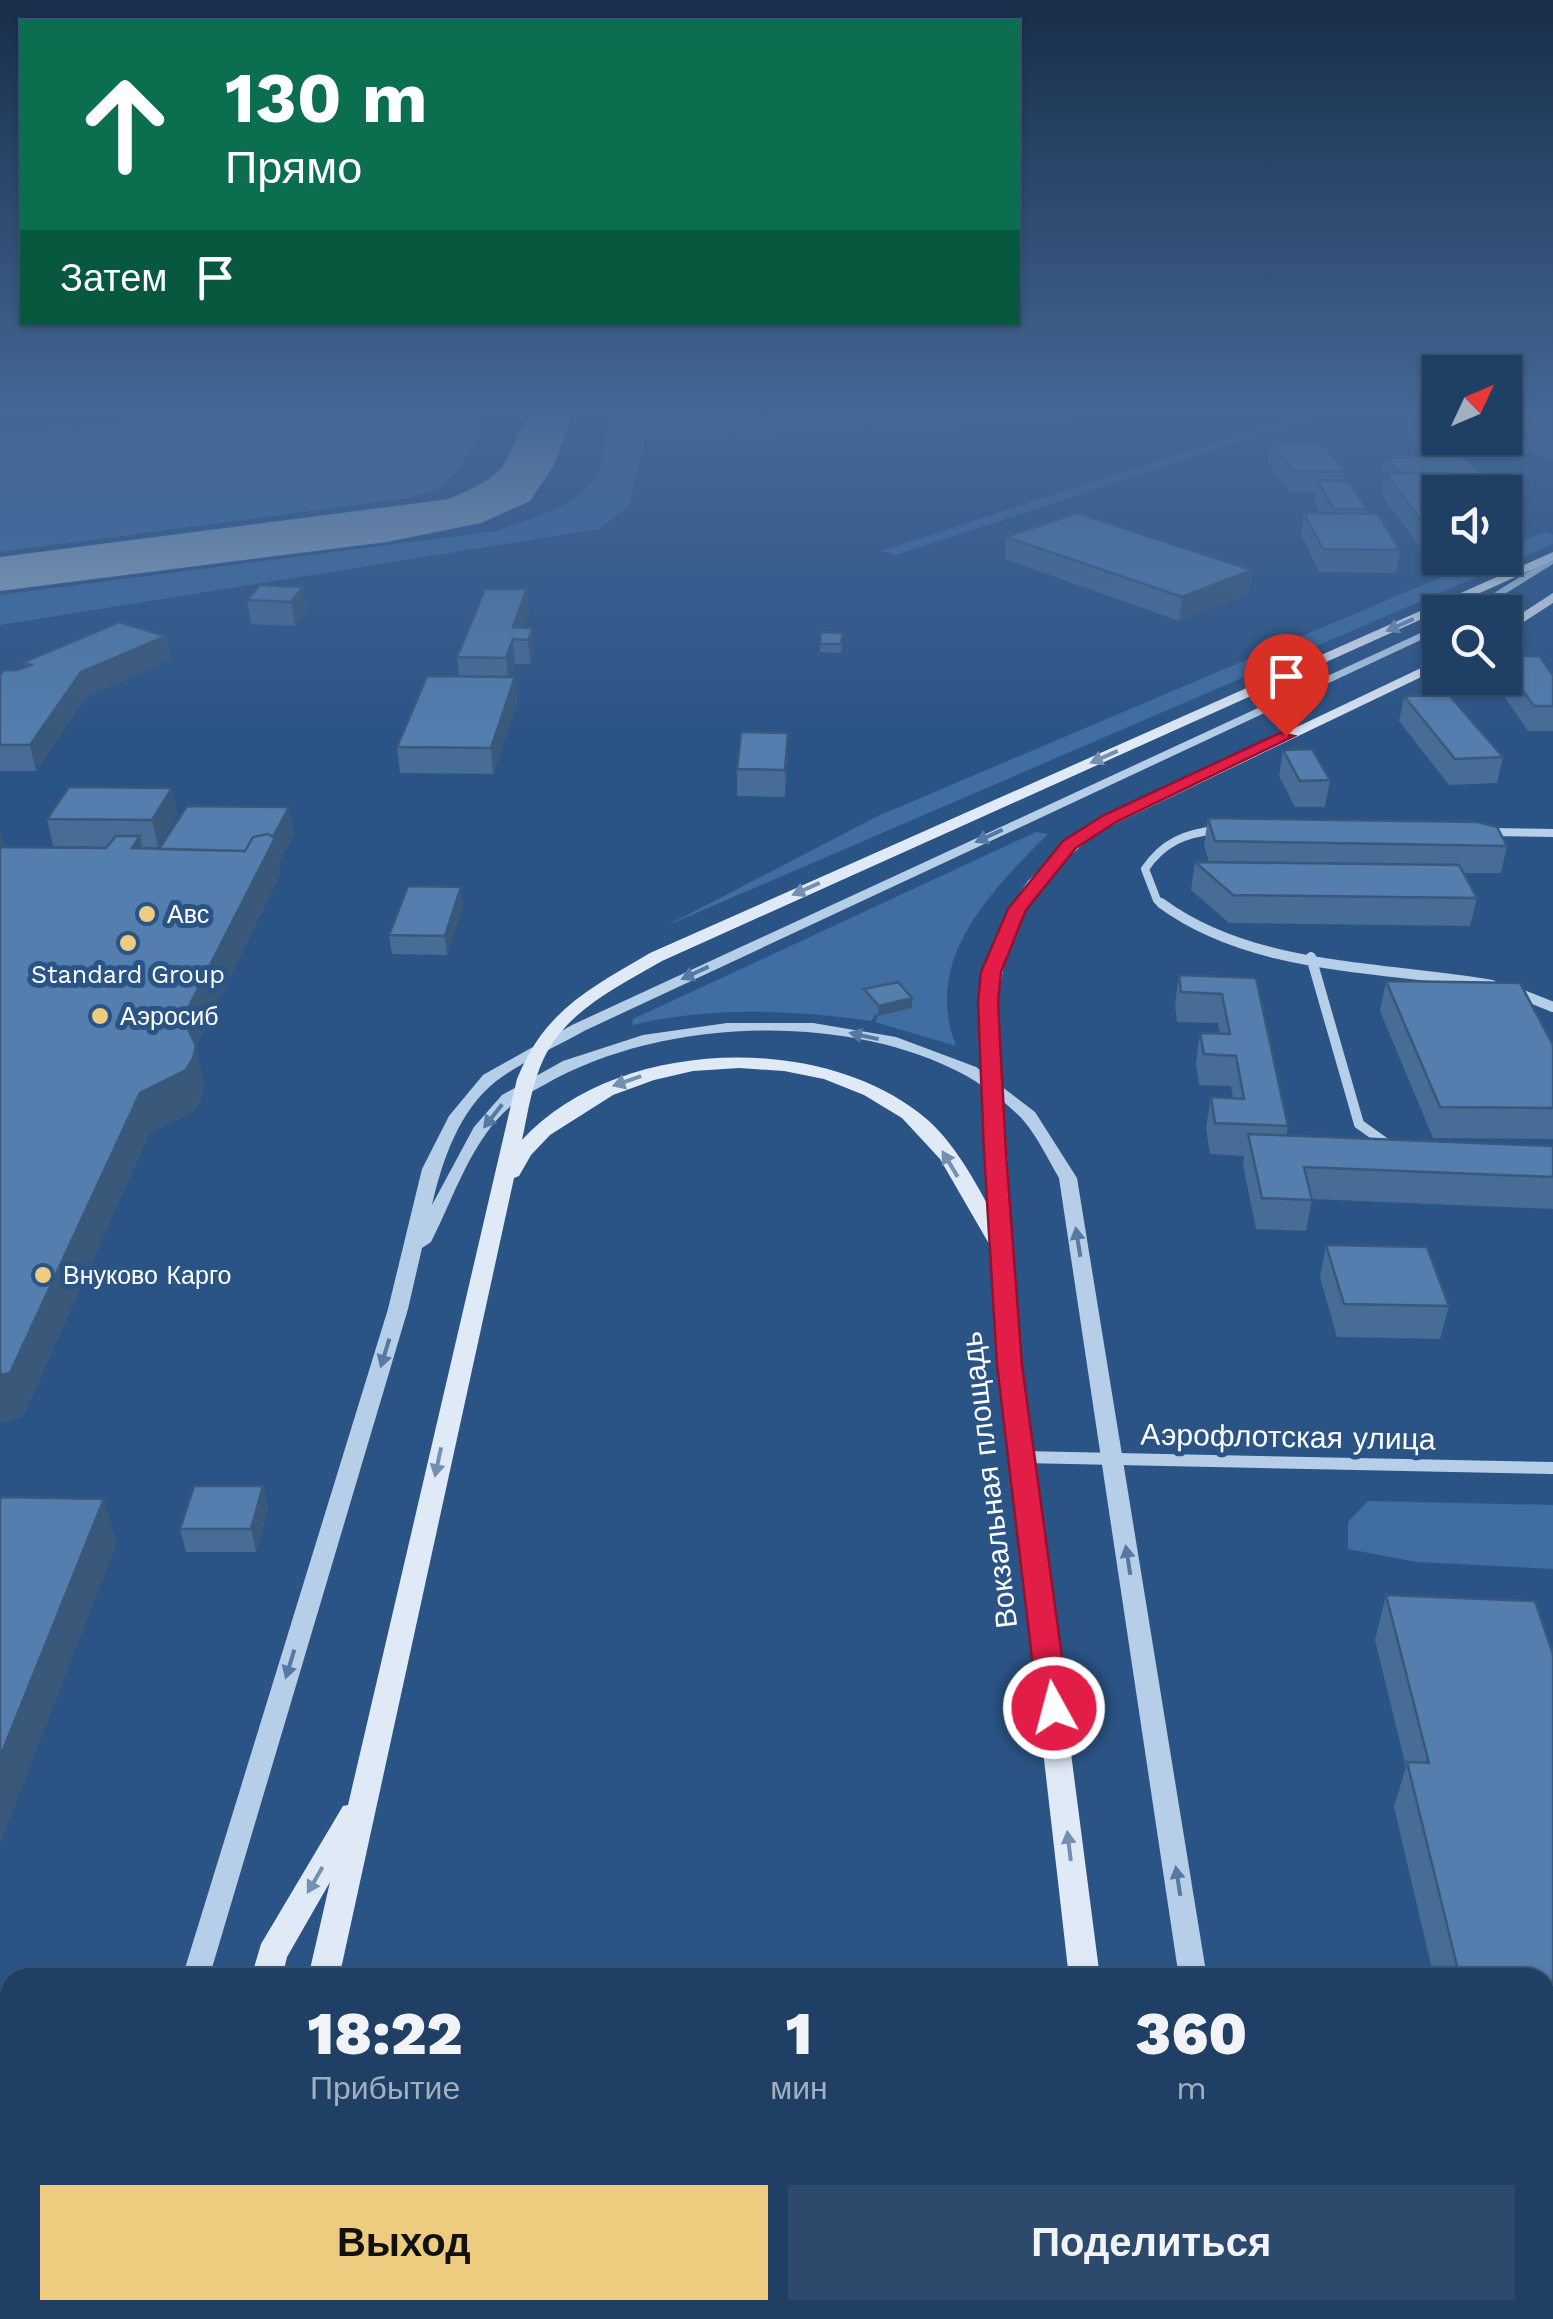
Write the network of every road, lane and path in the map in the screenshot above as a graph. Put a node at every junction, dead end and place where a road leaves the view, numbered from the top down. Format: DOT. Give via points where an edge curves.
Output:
graph roads {
  1 [pos="1553,557"];
  2 [pos="1496,595"];
  3 [pos="1553,597"];
  4 [pos="1522,618"];
  5 [pos="1422,635"];
  6 [pos="1422,671"];
  7 [pos="1238,830"];
  8 [pos="1480,832"];
  9 [pos="1553,833"];
  10 [pos="1311,957"];
  11 [pos="1553,1007"];
  12 [pos="1393,1147"];
  13 [pos="490,1225"];
  14 [pos="1002,1247"];
  15 [pos="412,1260"];
  16 [pos="1022,1456"];
  17 [pos="1553,1468"];
  18 [pos="364,1796"];
  19 [pos="198,1968"];
  20 [pos="268,1968"];
  21 [pos="325,1968"];
  22 [pos="1083,1968"];
  23 [pos="1190,1968"];
  1 -- 2 [label="street"];
  1 -- 13 [label="main road, one-way" via="613,980 580,1002 536,1052"];
  3 -- 4 [label="main road"];
  5 -- 15 [label="street, one-way" via="502,1069 470,1098 442,1143"];
  6 -- 14 [label="main road, Вокзальная площадь" via="1110,818 1070,844 1017,909 991,972 988,1002"];
  7 -- 10 [label="street" via="1196,831 1169,842 1145,869 1148,891 1195,928"];
  8 -- 9 [label="street"];
  10 -- 11 [label="street" via="1488,984"];
  10 -- 12 [label="street" via="1359,1124"];
  14 -- 13 [label="main road, one-way" via="935,1139 908,1113 842,1080 765,1064 662,1071 590,1097 523,1150"];
  13 -- 18 [label="main road, one-way"];
  14 -- 16 [label="main road, Вокзальная площадь"];
  15 -- 19 [label="street, one-way"];
  23 -- 15 [label="street, one-way" via="1068,1178 1047,1139 1009,1099 947,1061 815,1027 728,1025 621,1044 554,1070 505,1101"];
  16 -- 17 [label="street, Аэрофлотская улица"];
  22 -- 16 [label="main road, Вокзальная площадь, one-way"];
  18 -- 20 [label="main road, one-way"];
  18 -- 21 [label="main road"];
}
